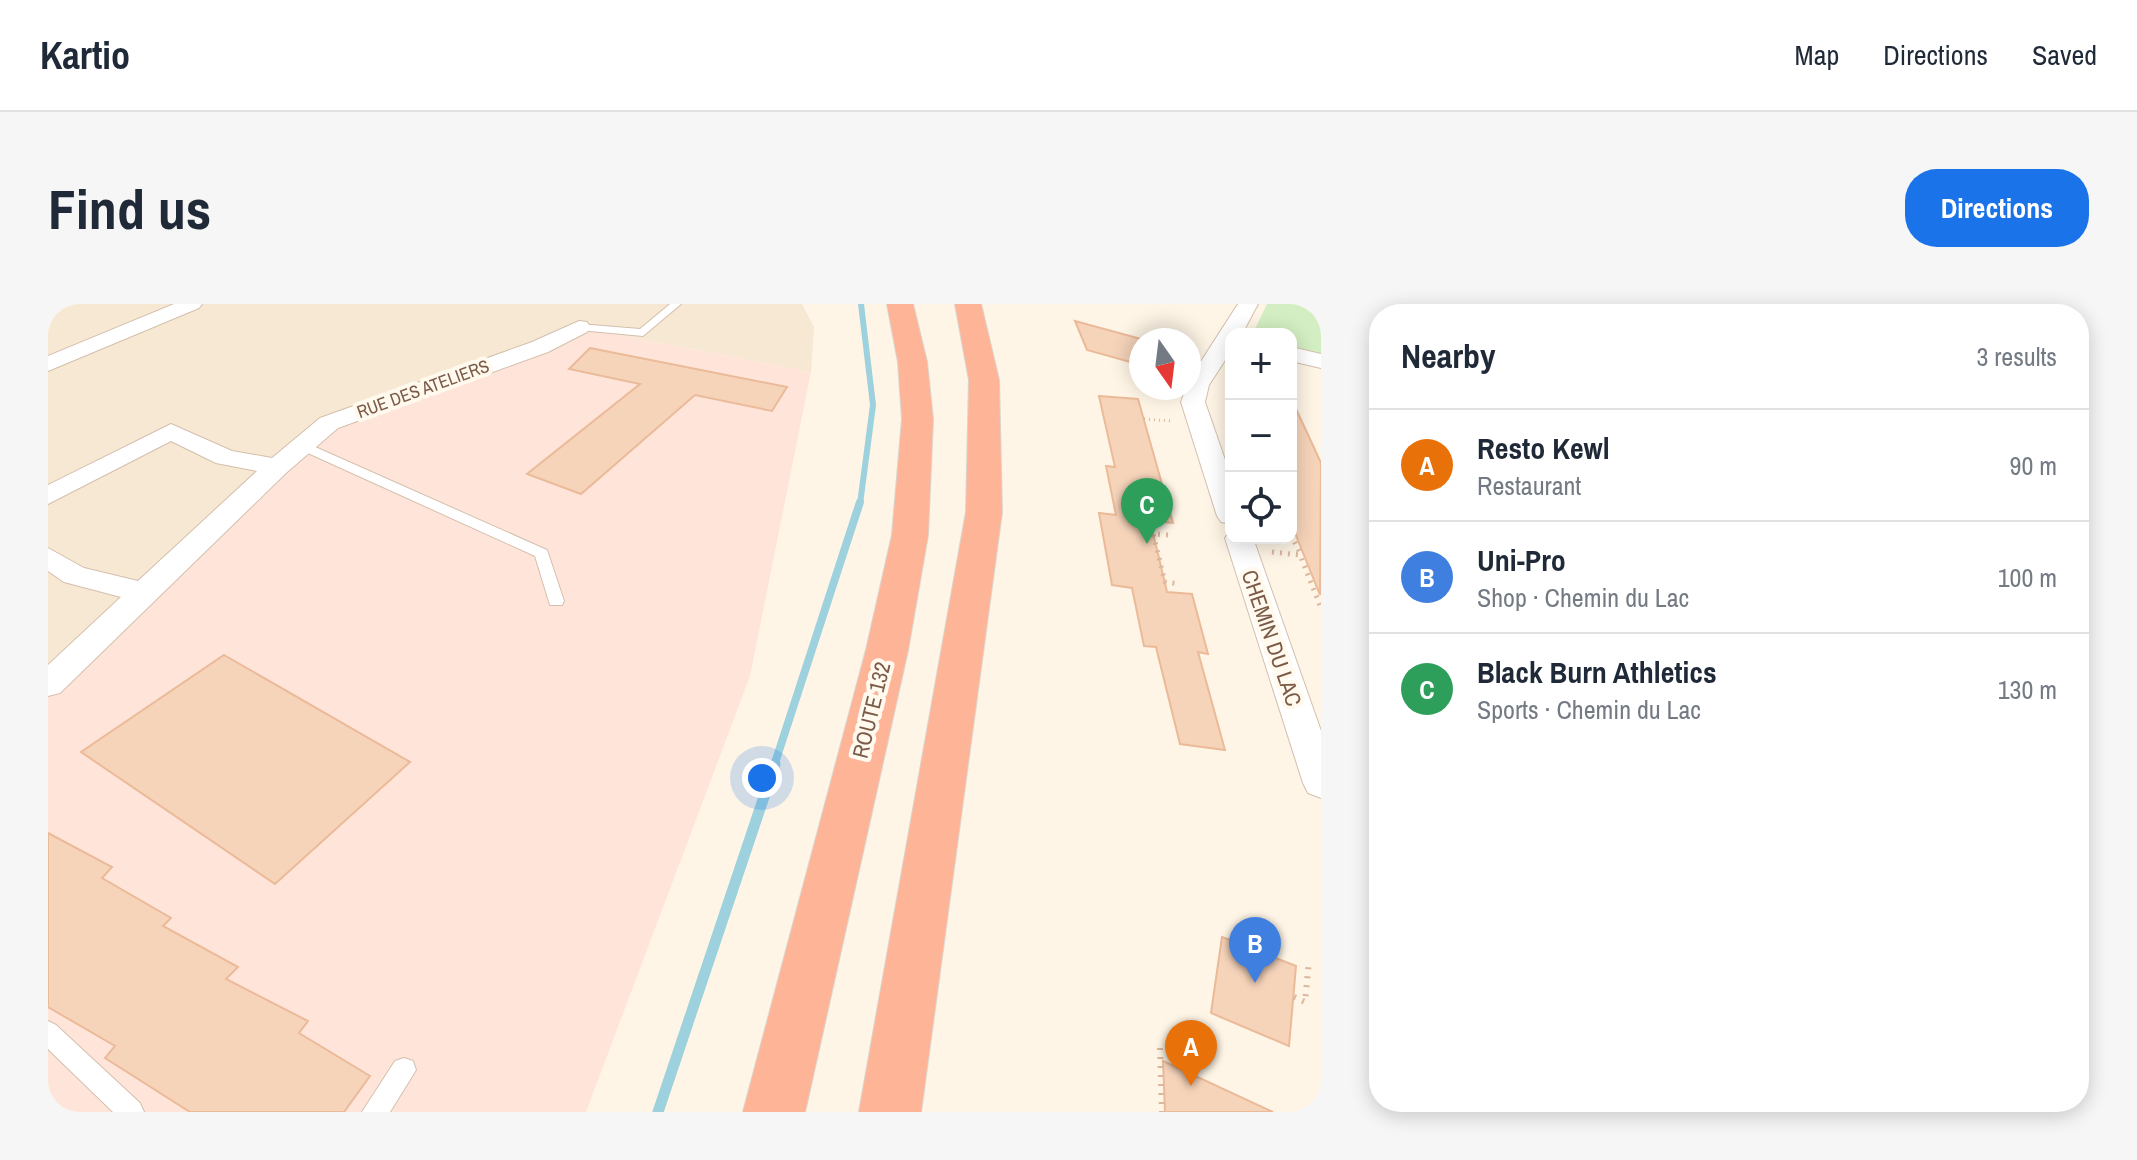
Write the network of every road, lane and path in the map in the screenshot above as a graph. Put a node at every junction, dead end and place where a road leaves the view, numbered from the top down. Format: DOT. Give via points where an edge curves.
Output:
graph roads {
  1 [pos="192,304"];
  2 [pos="676,304"];
  3 [pos="900,304"];
  4 [pos="968,304"];
  5 [pos="1248,304"];
  6 [pos="579,327"];
  7 [pos="1234,328"];
  8 [pos="1225,343"];
  9 [pos="1297,355"];
  10 [pos="1321,361"];
  11 [pos="48,364"];
  12 [pos="1144,419"];
  13 [pos="1177,421"];
  14 [pos="304,446"];
  15 [pos="277,467"];
  16 [pos="48,496"];
  17 [pos="1225,498"];
  18 [pos="1152,526"];
  19 [pos="1153,534"];
  20 [pos="1168,535"];
  21 [pos="1296,544"];
  22 [pos="1253,545"];
  23 [pos="1302,555"];
  24 [pos="48,557"];
  25 [pos="1180,584"];
  26 [pos="145,593"];
  27 [pos="556,601"];
  28 [pos="1321,608"];
  29 [pos="48,684"];
  30 [pos="1321,783"];
  31 [pos="1309,961"];
  32 [pos="1294,997"];
  33 [pos="48,1033"];
  34 [pos="1160,1048"];
  35 [pos="404,1070"];
  36 [pos="131,1112"];
  37 [pos="375,1112"];
  38 [pos="774,1112"];
  39 [pos="890,1112"];
  40 [pos="1162,1112"];
  1 -- 11 [label="street"];
  2 -- 6 [label="lane" via="643,333"];
  3 -- 38 [label="highway, ROUTE 132" via="918,413 910,537"];
  4 -- 39 [label="highway" via="984,380 984,512"];
  5 -- 7 [label="street"];
  6 -- 14 [label="street, RUE DES ATELIERS" via="540,347 329,423"];
  8 -- 17 [label="street" via="1197,385 1193,402"];
  9 -- 10 [label="street"];
  12 -- 13 [label="path"];
  14 -- 15 [label="street, RUE DES ATELIERS"];
  14 -- 27 [label="lane" via="542,553"];
  15 -- 16 [label="street" via="225,458 171,431"];
  15 -- 26 [label="street, RUE DES ATELIERS"];
  18 -- 19 [label="path"];
  19 -- 20 [label="path"];
  19 -- 25 [label="path" via="1165,582"];
  21 -- 23 [label="path"];
  22 -- 23 [label="path"];
  22 -- 30 [label="street, CHEMIN DU LAC"];
  23 -- 28 [label="path"];
  24 -- 26 [label="street" via="74,575"];
  26 -- 29 [label="street, RUE DES ATELIERS"];
  31 -- 32 [label="path" via="1305,1002"];
  33 -- 36 [label="lane"];
  34 -- 40 [label="path"];
  35 -- 37 [label="lane"];
}
